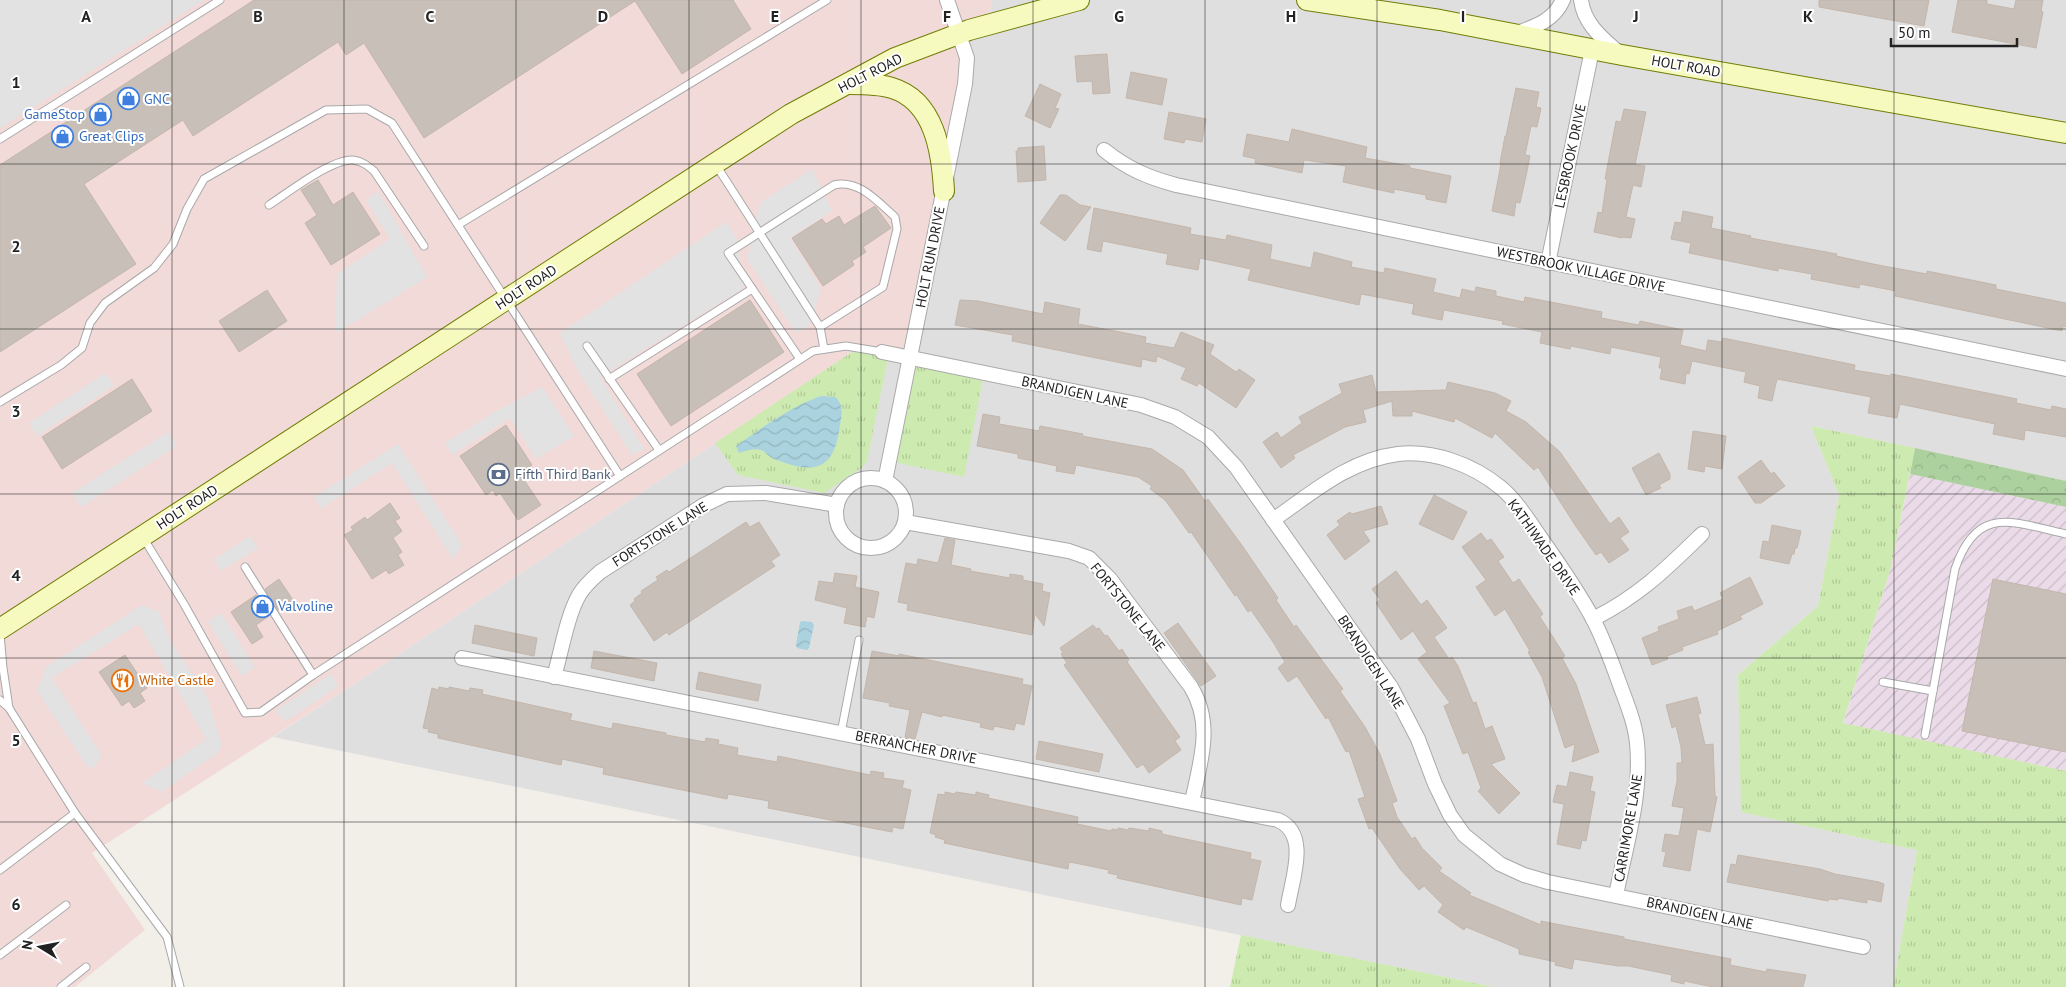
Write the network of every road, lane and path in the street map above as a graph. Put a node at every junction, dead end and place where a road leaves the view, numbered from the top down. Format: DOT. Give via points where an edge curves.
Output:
graph roads {
  1 [pos="220,0"];
  2 [pos="827,0"];
  3 [pos="947,0"];
  4 [pos="1079,0"];
  5 [pos="1307,0"];
  6 [pos="1563,0"];
  7 [pos="1581,0"];
  8 [pos="959,34"];
  9 [pos="1515,34"];
  10 [pos="1592,50"];
  11 [pos="1622,55"];
  12 [pos="848,84"];
  13 [pos="2066,132"];
  14 [pos="0,139"];
  15 [pos="1104,150"];
  16 [pos="715,164"];
  17 [pos="944,191"];
  18 [pos="270,204"];
  19 [pos="458,225"];
  20 [pos="759,233"];
  21 [pos="424,246"];
  22 [pos="1548,263"];
  23 [pos="752,288"];
  24 [pos="506,300"];
  25 [pos="820,327"];
  26 [pos="587,346"];
  27 [pos="824,350"];
  28 [pos="882,352"];
  29 [pos="910,358"];
  30 [pos="800,359"];
  31 [pos="2066,369"];
  32 [pos="610,379"];
  33 [pos="0,402"];
  34 [pos="659,450"];
  35 [pos="620,476"];
  36 [pos="885,481"];
  37 [pos="837,506"];
  38 [pos="1273,520"];
  39 [pos="905,522"];
  40 [pos="1702,534"];
  41 [pos="2066,534"];
  42 [pos="142,536"];
  43 [pos="245,568"];
  44 [pos="1593,619"];
  45 [pos="0,629"];
  46 [pos="0,634"];
  47 [pos="859,640"];
  48 [pos="462,658"];
  49 [pos="313,675"];
  50 [pos="554,677"];
  51 [pos="1883,682"];
  52 [pos="1933,691"];
  53 [pos="0,700"];
  54 [pos="9,708"];
  55 [pos="840,733"];
  56 [pos="1925,735"];
  57 [pos="1192,802"];
  58 [pos="75,813"];
  59 [pos="0,870"];
  60 [pos="1616,895"];
  61 [pos="66,905"];
  62 [pos="1288,905"];
  63 [pos="1863,947"];
  64 [pos="0,955"];
  65 [pos="86,967"];
  66 [pos="62,987"];
  67 [pos="180,987"];
  1 -- 14 [label="lane"];
  2 -- 19 [label="lane"];
  3 -- 8 [label="street, HOLT RUN DRIVE"];
  4 -- 8 [label="main road, HOLT ROAD"];
  5 -- 9 [label="main road, HOLT ROAD"];
  6 -- 9 [label="street" via="1552,17"];
  7 -- 11 [label="street" via="1586,19"];
  8 -- 12 [label="main road, HOLT ROAD" via="895,58"];
  8 -- 17 [label="street, HOLT RUN DRIVE" via="967,58 965,84"];
  9 -- 10 [label="main road, HOLT ROAD"];
  10 -- 11 [label="main road, HOLT ROAD"];
  10 -- 22 [label="street, LESBROOK DRIVE"];
  11 -- 13 [label="main road, HOLT ROAD"];
  12 -- 16 [label="main road, HOLT ROAD" via="791,114"];
  12 -- 17 [label="main road" via="893,88 920,106 936,138"];
  15 -- 22 [label="street, WESTBROOK VILLAGE DRIVE" via="1125,166 1150,178 1176,185"];
  16 -- 20 [label="lane"];
  16 -- 24 [label="main road, HOLT ROAD"];
  17 -- 29 [label="street, HOLT RUN DRIVE"];
  18 -- 21 [label="lane" via="333,164 353,160 374,171"];
  19 -- 24 [label="lane"];
  19 -- 33 [label="lane" via="392,123 367,109 326,110 204,179 174,244 154,268 105,303 90,323 82,348 61,365"];
  20 -- 23 [label="lane" via="728,253"];
  20 -- 25 [label="lane"];
  20 -- 25 [label="lane" via="834,185 845,183 865,190 895,217 897,229 883,287"];
  22 -- 31 [label="street, WESTBROOK VILLAGE DRIVE"];
  23 -- 30 [label="lane"];
  23 -- 32 [label="lane"];
  24 -- 35 [label="lane"];
  24 -- 42 [label="main road, HOLT ROAD"];
  25 -- 27 [label="lane"];
  26 -- 32 [label="lane"];
  27 -- 28 [label="lane" via="846,346"];
  27 -- 30 [label="lane" via="813,351"];
  28 -- 29 [label="street, BRANDIGEN LANE"];
  29 -- 36 [label="street, HOLT RUN DRIVE"];
  29 -- 38 [label="street, BRANDIGEN LANE" via="1141,405 1175,417 1208,437 1236,467"];
  30 -- 34 [label="lane"];
  32 -- 34 [label="lane"];
  34 -- 35 [label="lane"];
  35 -- 49 [label="lane"];
  36 -- 37 [label="street" via="870,478 855,482 843,492"];
  36 -- 39 [label="street" via="896,488 902,498"];
  37 -- 39 [label="street" via="836,519 841,532 851,542 863,547 876,548 889,543"];
  37 -- 50 [label="street, FORTSTONE LANE" via="766,492 727,494 704,505 587,583 576,602"];
  38 -- 44 [label="street, KATHIWADE DRIVE" via="1333,478 1373,459 1399,454 1442,458 1467,466 1501,487 1560,565"];
  38 -- 60 [label="street, BRANDIGEN LANE" via="1391,687 1418,739 1450,815 1464,835 1500,864 1524,875"];
  39 -- 57 [label="street, FORTSTONE LANE" via="1069,551 1089,558 1110,579 1198,699 1204,728"];
  40 -- 44 [label="street" via="1655,580"];
  41 -- 52 [label="lane" via="2003,522 1984,526 1972,536 1955,569"];
  42 -- 45 [label="main road, HOLT ROAD"];
  42 -- 49 [label="lane" via="245,713 261,712"];
  43 -- 49 [label="lane"];
  44 -- 60 [label="street, CARRIMORE LANE" via="1630,711 1637,741 1636,796"];
  46 -- 54 [label="lane"];
  47 -- 55 [label="lane"];
  48 -- 50 [label="street, BERRANCHER DRIVE"];
  50 -- 55 [label="street, BERRANCHER DRIVE"];
  51 -- 52 [label="lane"];
  52 -- 56 [label="lane"];
  53 -- 54 [label="lane"];
  54 -- 58 [label="lane"];
  55 -- 57 [label="street, BERRANCHER DRIVE"];
  57 -- 62 [label="street, BERRANCHER DRIVE" via="1286,823 1297,844"];
  58 -- 59 [label="lane"];
  58 -- 67 [label="lane" via="168,936"];
  60 -- 63 [label="street, BRANDIGEN LANE"];
  61 -- 64 [label="lane"];
  65 -- 66 [label="lane"];
}
